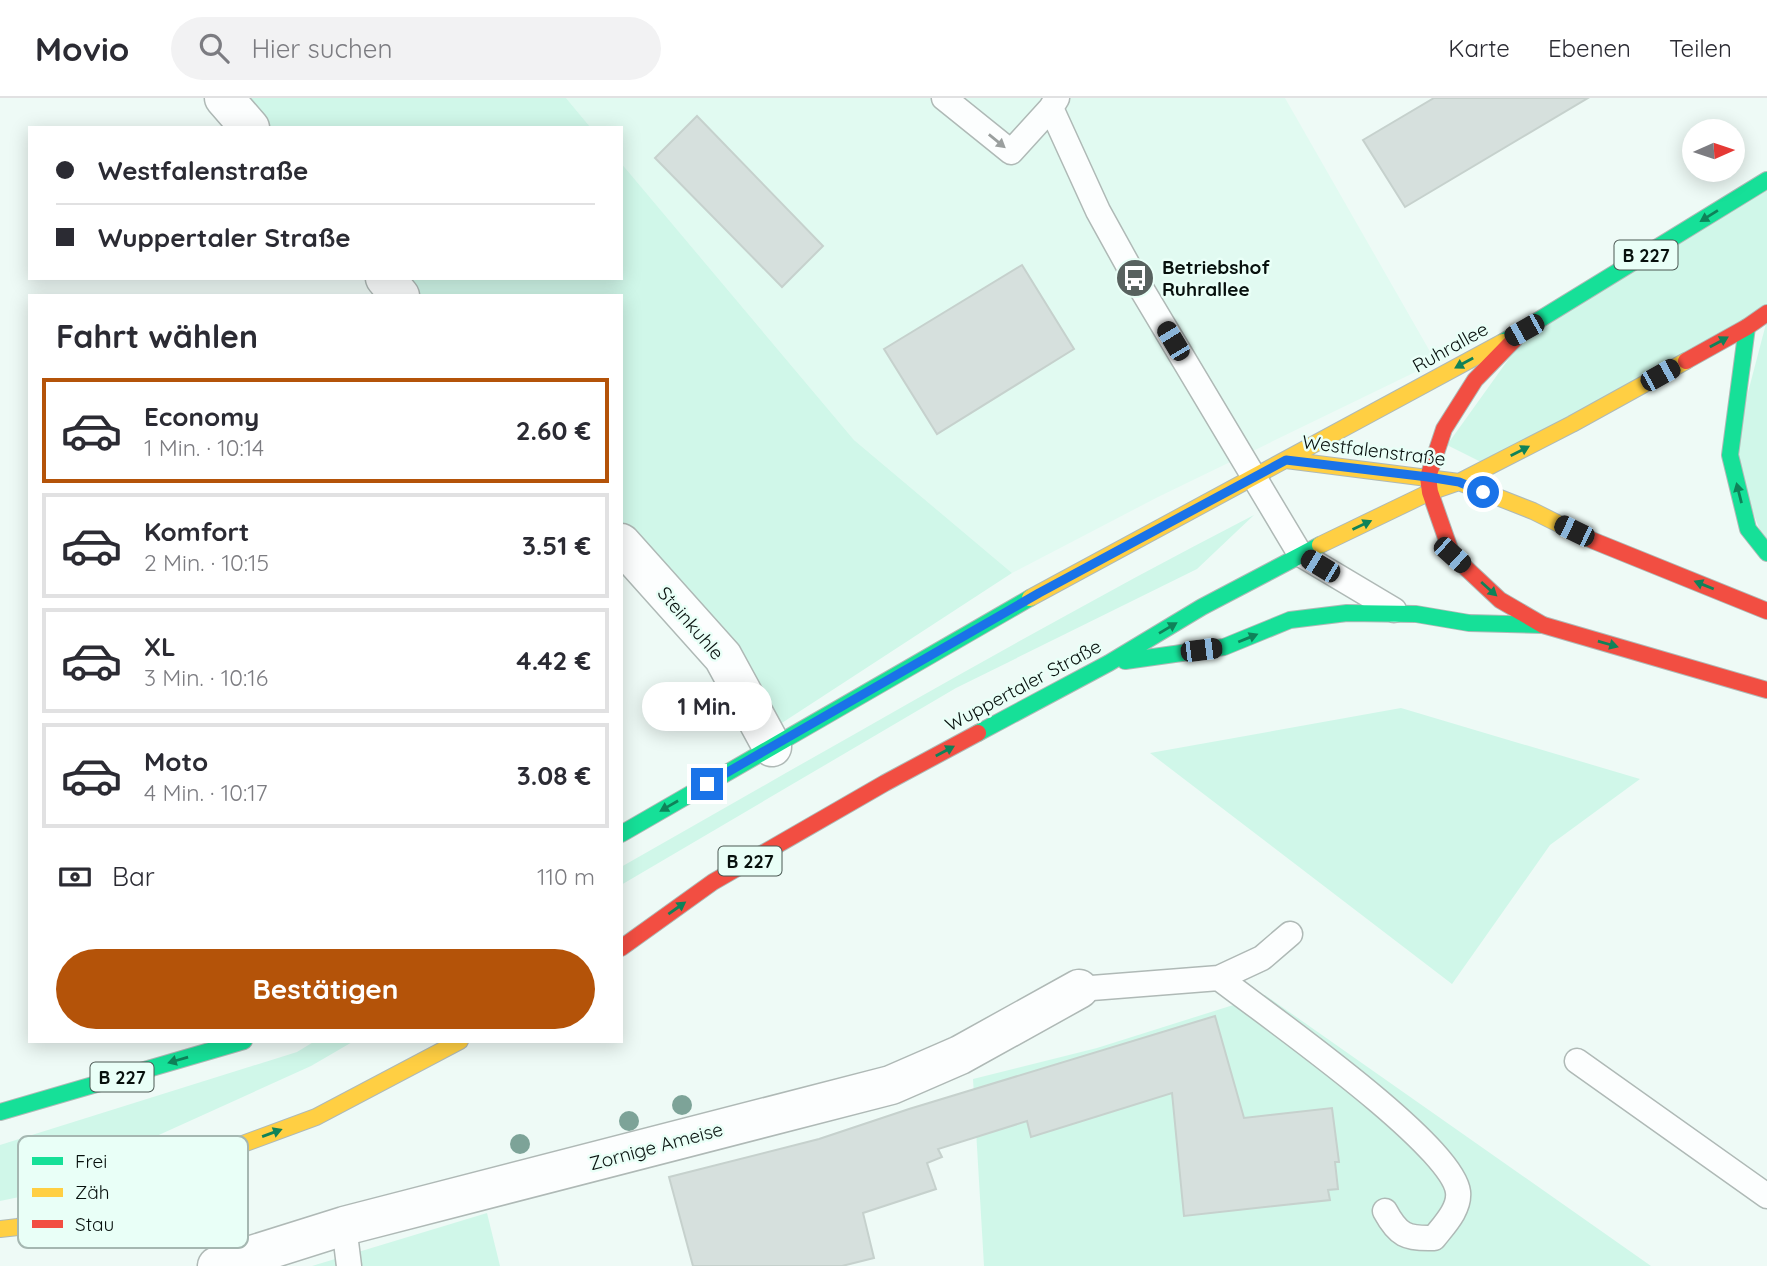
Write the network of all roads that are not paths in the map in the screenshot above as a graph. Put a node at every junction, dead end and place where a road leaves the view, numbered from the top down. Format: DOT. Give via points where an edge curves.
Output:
graph roads {
  1 [pos="224,98"];
  2 [pos="944,98"];
  3 [pos="1054,103"];
  4 [pos="248,126"];
  5 [pos="1767,180"];
  6 [pos="387,280"];
  7 [pos="398,294"];
  8 [pos="1767,313"];
  9 [pos="1747,327"];
  10 [pos="1524,330"];
  11 [pos="1286,460"];
  12 [pos="1254,477"];
  13 [pos="1459,482"];
  14 [pos="1429,484"];
  15 [pos="623,545"];
  16 [pos="1767,553"];
  17 [pos="1300,554"];
  18 [pos="1767,611"];
  19 [pos="1400,614"];
  20 [pos="1542,625"];
  21 [pos="1109,663"];
  22 [pos="1767,690"];
  23 [pos="772,747"];
  24 [pos="623,833"];
  25 [pos="1290,934"];
  26 [pos="623,947"];
  27 [pos="1219,978"];
  28 [pos="1079,989"];
  29 [pos="237,1043"];
  30 [pos="456,1043"];
  31 [pos="1577,1061"];
  32 [pos="0,1112"];
  33 [pos="248,1142"];
  34 [pos="1767,1196"];
  35 [pos="1385,1211"];
  36 [pos="344,1226"];
  37 [pos="18,1227"];
  38 [pos="0,1229"];
  39 [pos="217,1266"];
  40 [pos="349,1266"];
  1 -- 4 [label="street"];
  2 -- 3 [label="lane, one-way" via="1011,152"];
  3 -- 12 [label="lane" via="1104,223"];
  5 -- 10 [label="main road, Ruhrallee / B 227, one-way"];
  6 -- 7 [label="street"];
  8 -- 9 [label="main road, B 227"];
  13 -- 9 [label="main road, B 227, one-way"];
  16 -- 9 [label="main road, one-way" via="1748,529 1730,455"];
  10 -- 11 [label="main road, Ruhrallee / B 227, one-way"];
  10 -- 14 [label="main road" via="1475,380 1444,429"];
  11 -- 12 [label="main road, Ruhrallee / B 227"];
  11 -- 14 [label="main road, Westfalenstraße"];
  12 -- 17 [label="lane"];
  12 -- 23 [label="main road, B 227" via="1039,593"];
  13 -- 14 [label="main road, Wuppertaler Straße / B 227"];
  18 -- 13 [label="main road, Westfalenstraße, one-way"];
  17 -- 14 [label="main road, Wuppertaler Straße / B 227, one-way"];
  14 -- 20 [label="main road, Westfalenstraße, one-way" via="1452,555 1500,600"];
  15 -- 23 [label="street, Steinkuhle" via="723,657"];
  17 -- 19 [label="lane"];
  21 -- 17 [label="main road, Wuppertaler Straße / B 227, one-way"];
  19 -- 20 [label="main road" via="1469,624"];
  21 -- 19 [label="main road, one-way" via="1224,647 1290,620 1347,613"];
  20 -- 22 [label="main road, Westfalenstraße, one-way"];
  26 -- 21 [label="main road, Wuppertaler Straße / B 227, one-way" via="713,882"];
  23 -- 24 [label="main road, B 227, one-way"];
  25 -- 27 [label="lane" via="1262,958"];
  27 -- 28 [label="lane"];
  27 -- 35 [label="lane" via="1384,1105 1431,1149 1458,1188 1458,1202 1434,1238 1415,1239 1395,1230"];
  28 -- 36 [label="street, Zornige Ameise" via="960,1055 891,1085"];
  29 -- 32 [label="main road, B 227, one-way"];
  33 -- 30 [label="main road, one-way" via="316,1117"];
  31 -- 34 [label="lane"];
  36 -- 39 [label="street, Zornige Ameise"];
  36 -- 40 [label="lane"];
  38 -- 37 [label="main road, one-way"];
}
